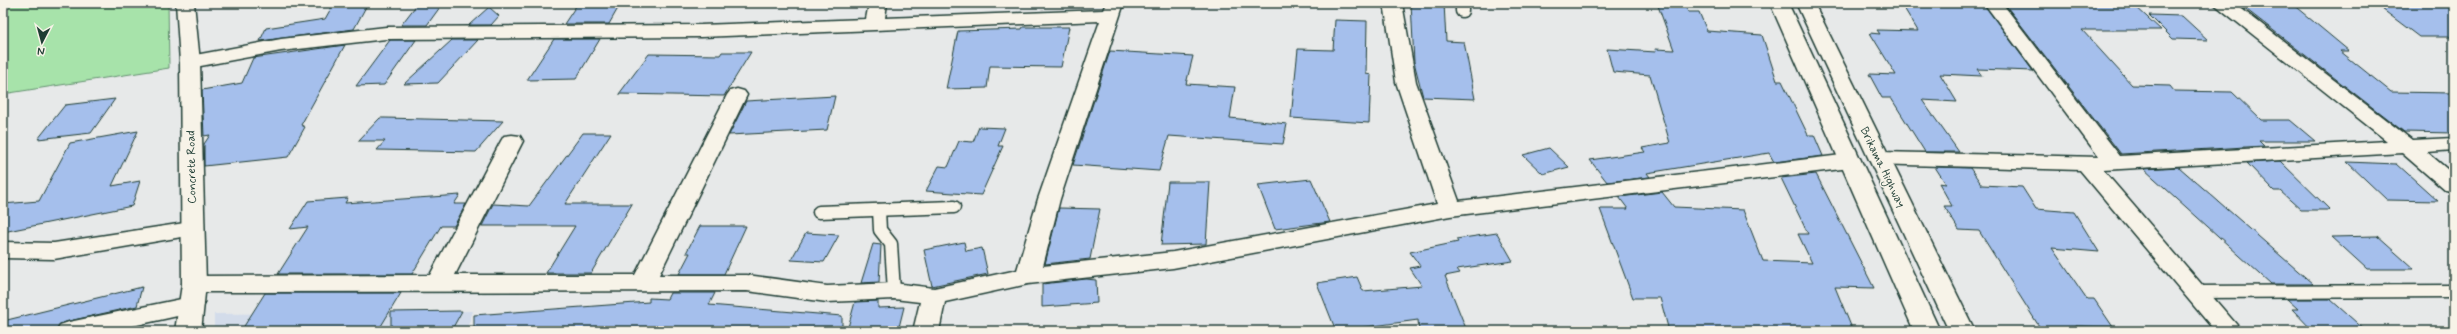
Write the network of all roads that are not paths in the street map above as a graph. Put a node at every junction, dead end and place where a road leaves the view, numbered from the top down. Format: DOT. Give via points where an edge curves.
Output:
graph roads {
  1 [pos="185,3"];
  2 [pos="878,3"];
  3 [pos="1393,3"];
  4 [pos="1779,3"];
  5 [pos="1805,3"];
  6 [pos="1992,3"];
  7 [pos="2222,3"];
  8 [pos="1114,9"];
  9 [pos="875,24"];
  10 [pos="190,62"];
  11 [pos="737,95"];
  12 [pos="512,142"];
  13 [pos="2454,144"];
  14 [pos="2408,147"];
  15 [pos="1880,159"];
  16 [pos="1850,161"];
  17 [pos="2114,162"];
  18 [pos="2086,164"];
  19 [pos="2454,186"];
  20 [pos="954,206"];
  21 [pos="1450,209"];
  22 [pos="879,210"];
  23 [pos="819,212"];
  24 [pos="191,229"];
  25 [pos="3,250"];
  26 [pos="1028,276"];
  27 [pos="643,283"];
  28 [pos="438,284"];
  29 [pos="894,291"];
  30 [pos="2454,291"];
  31 [pos="2195,292"];
  32 [pos="192,295"];
  33 [pos="934,296"];
  34 [pos="69,331"];
  35 [pos="188,331"];
  36 [pos="926,331"];
  37 [pos="1927,331"];
  38 [pos="1962,331"];
  39 [pos="2229,331"];
  1 -- 10 [label="main road, Concrete Road"];
  2 -- 9 [label="main road"];
  3 -- 21 [label="main road" via="1406,82"];
  4 -- 16 [label="main road"];
  5 -- 15 [label="main road, Brikama Highway"];
  6 -- 17 [label="main road"];
  7 -- 14 [label="main road"];
  8 -- 9 [label="main road"];
  8 -- 26 [label="main road" via="1049,199"];
  9 -- 10 [label="main road" via="701,31 386,33 281,45"];
  10 -- 24 [label="main road, Concrete Road"];
  11 -- 27 [label="main road"];
  12 -- 28 [label="main road"];
  13 -- 14 [label="main road"];
  14 -- 17 [label="main road"];
  14 -- 19 [label="main road"];
  15 -- 18 [label="main road"];
  15 -- 38 [label="main road, Brikama Highway"];
  16 -- 21 [label="main road"];
  16 -- 37 [label="main road"];
  17 -- 18 [label="main road"];
  18 -- 31 [label="main road"];
  20 -- 22 [label="lane"];
  21 -- 26 [label="main road" via="1173,260"];
  22 -- 23 [label="lane"];
  22 -- 29 [label="lane" via="880,230 891,244"];
  24 -- 25 [label="main road" via="54,251"];
  24 -- 32 [label="main road, Concrete Road"];
  26 -- 33 [label="main road"];
  27 -- 28 [label="main road"];
  27 -- 29 [label="main road" via="746,283 827,294"];
  28 -- 32 [label="main road"];
  29 -- 33 [label="main road"];
  30 -- 31 [label="lane"];
  31 -- 39 [label="main road"];
  32 -- 34 [label="main road"];
  32 -- 35 [label="main road, Concrete Road"];
  33 -- 36 [label="main road"];
}
